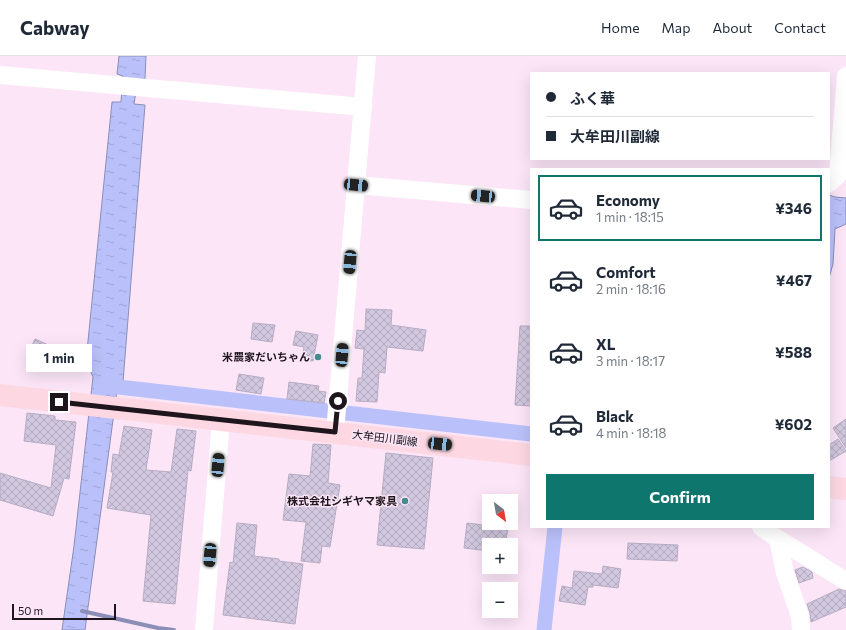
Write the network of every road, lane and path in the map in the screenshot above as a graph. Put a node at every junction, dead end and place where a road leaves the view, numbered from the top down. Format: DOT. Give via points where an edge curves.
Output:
graph roads {
  1 [pos="367,56"];
  2 [pos="0,75"];
  3 [pos="846,76"];
  4 [pos="362,107"];
  5 [pos="830,182"];
  6 [pos="356,185"];
  7 [pos="530,200"];
  8 [pos="0,395"];
  9 [pos="221,420"];
  10 [pos="335,432"];
  11 [pos="530,455"];
  12 [pos="830,487"];
  13 [pos="846,489"];
  14 [pos="762,528"];
  15 [pos="778,539"];
  16 [pos="846,581"];
  17 [pos="204,630"];
  18 [pos="801,630"];
  1 -- 4 [label="street"];
  2 -- 4 [label="street"];
  3 -- 5 [label="street" via="838,175"];
  4 -- 6 [label="street"];
  6 -- 7 [label="street"];
  6 -- 10 [label="street"];
  8 -- 9 [label="main road, 大牟田川副線"];
  9 -- 10 [label="main road, 大牟田川副線"];
  9 -- 17 [label="street"];
  10 -- 11 [label="main road, 大牟田川副線"];
  12 -- 13 [label="main road"];
  14 -- 15 [label="street"];
  15 -- 16 [label="street"];
  15 -- 18 [label="street" via="785,573 800,616"];
}
